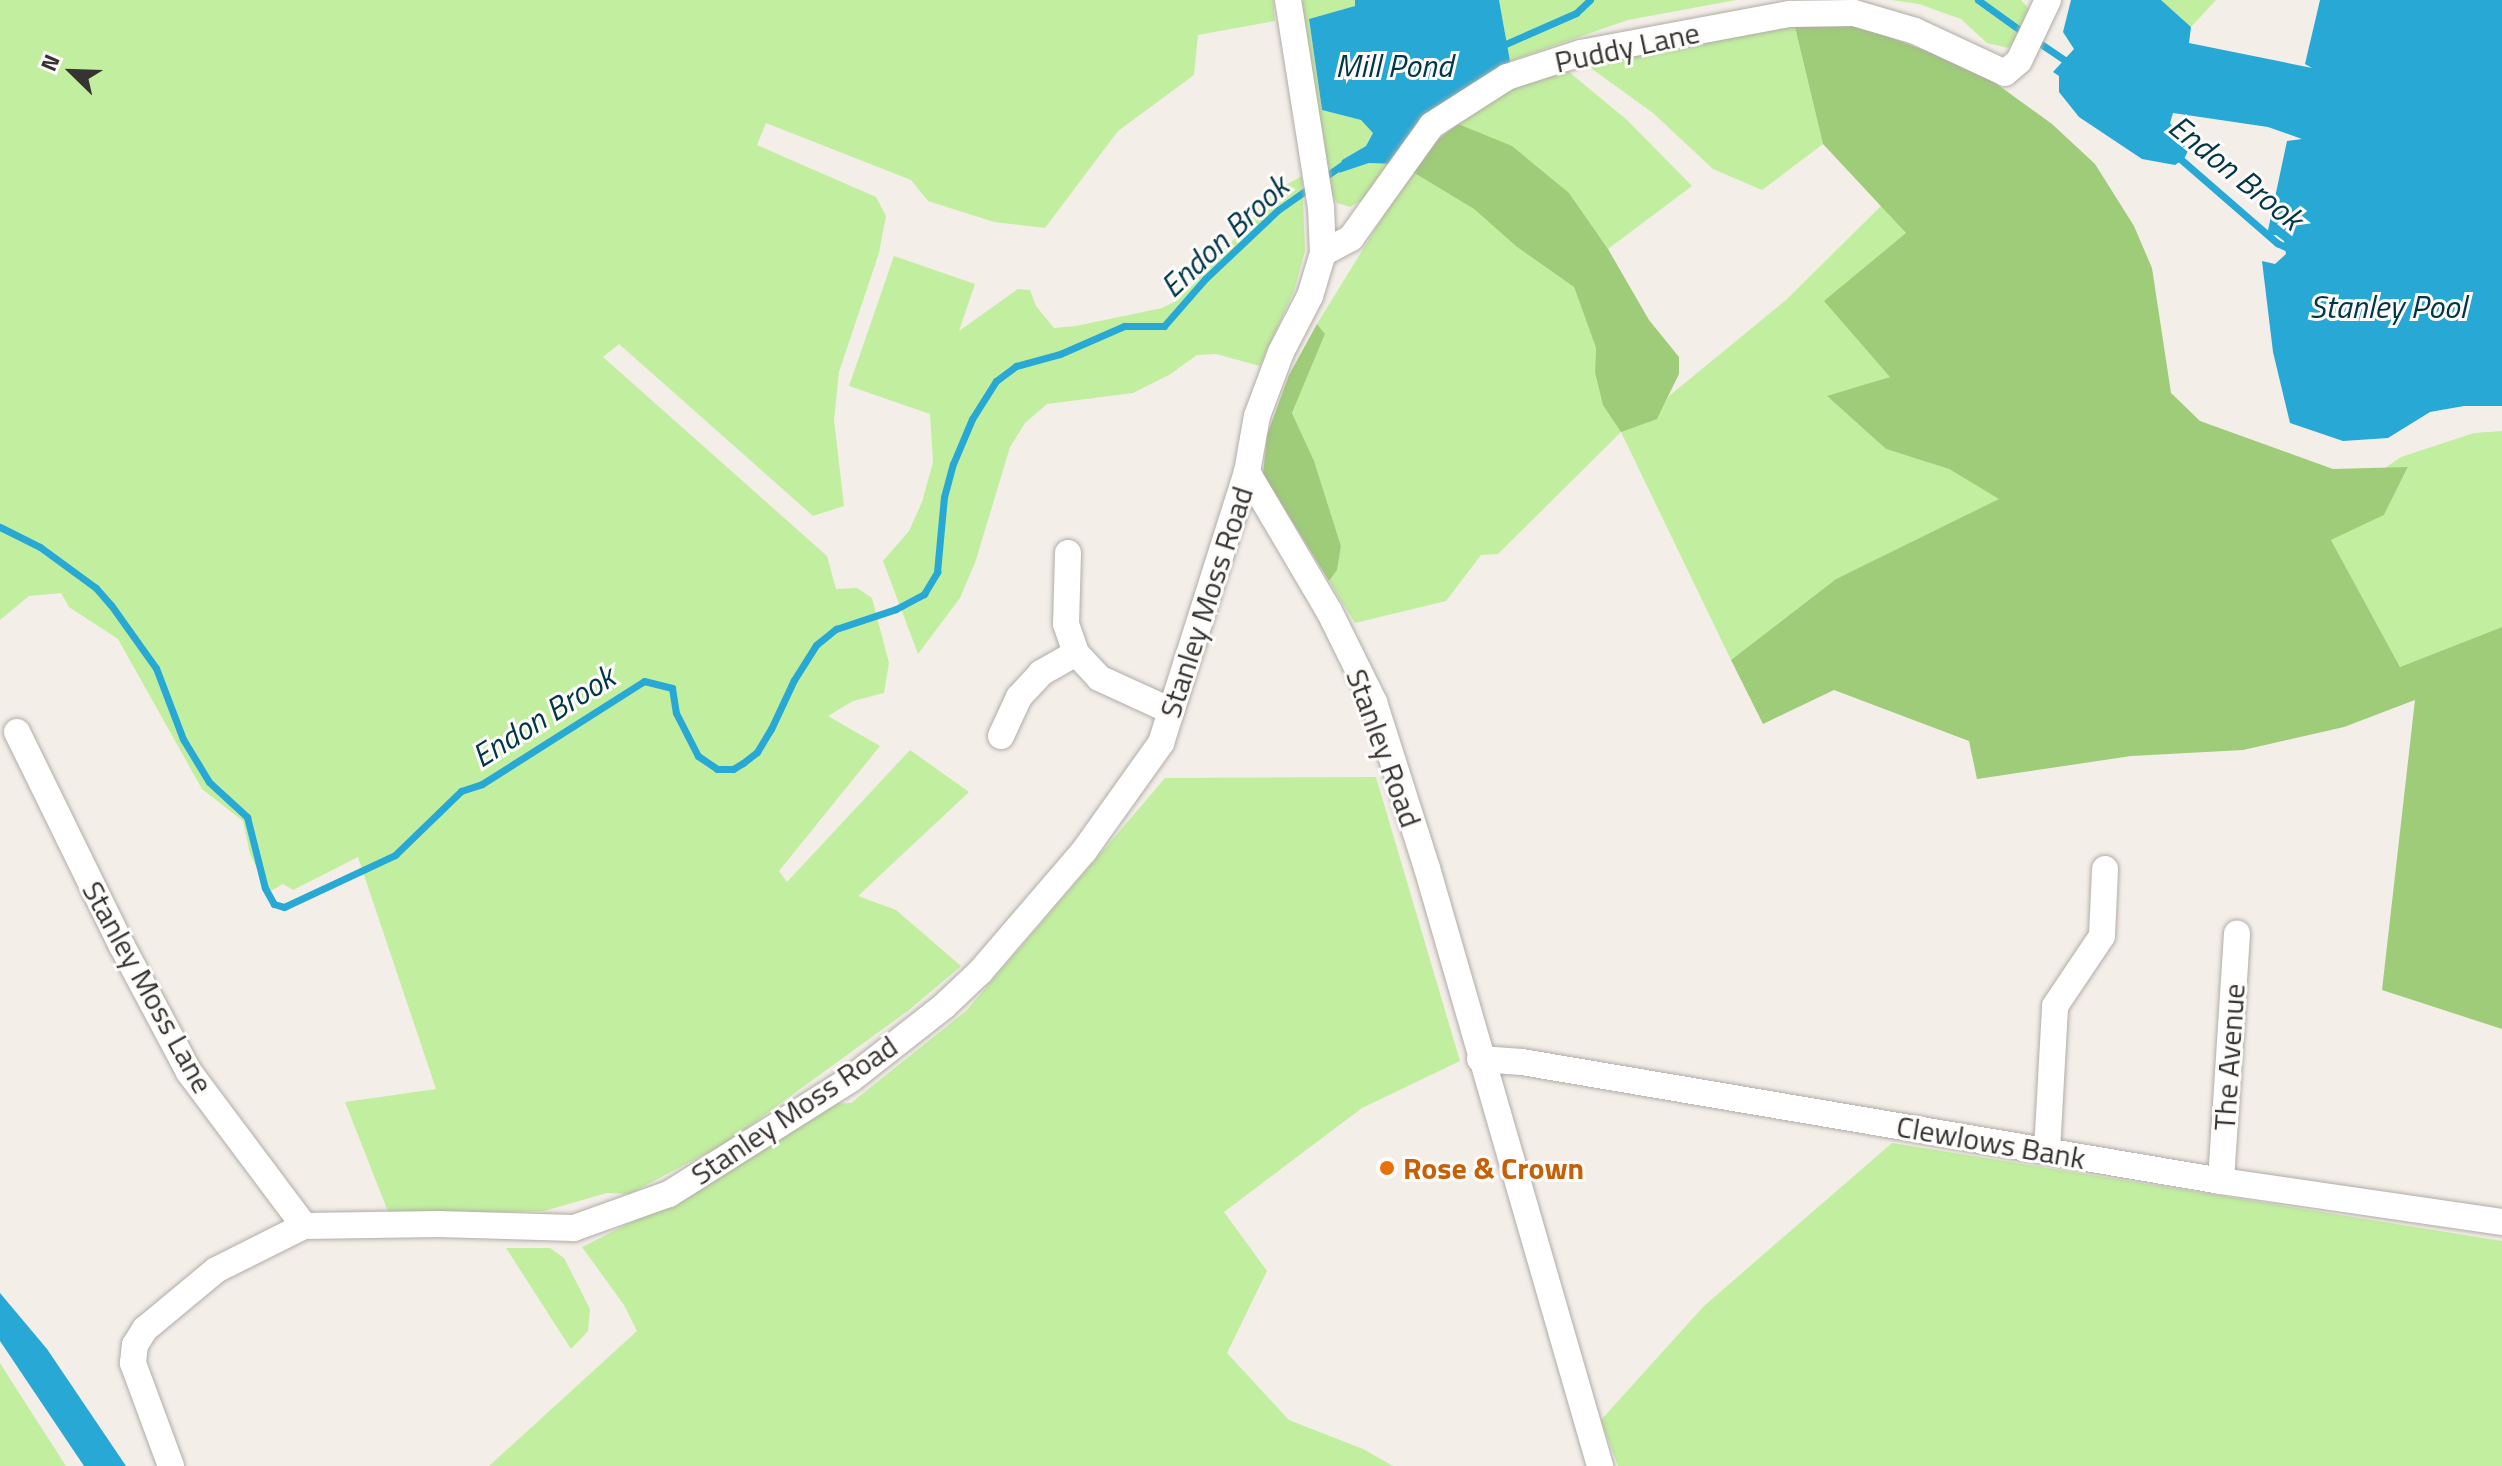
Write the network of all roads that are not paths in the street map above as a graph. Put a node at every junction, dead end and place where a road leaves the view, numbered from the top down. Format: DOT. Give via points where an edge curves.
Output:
graph roads {
  1 [pos="1288,0"];
  2 [pos="2043,12"];
  3 [pos="1323,253"];
  4 [pos="1247,472"];
  5 [pos="1068,553"];
  6 [pos="1076,653"];
  7 [pos="1171,711"];
  8 [pos="17,732"];
  9 [pos="1001,736"];
  10 [pos="2105,869"];
  11 [pos="2237,934"];
  12 [pos="1480,1059"];
  13 [pos="2047,1151"];
  14 [pos="2221,1181"];
  15 [pos="2502,1222"];
  16 [pos="304,1226"];
  17 [pos="171,1466"];
  18 [pos="1600,1466"];
  1 -- 3 [label="street" via="1321,208"];
  2 -- 3 [label="street, Puddy Lane" via="2019,61 2005,73 1915,31 1838,13 1790,14 1581,53 1507,77 1432,125 1351,238"];
  3 -- 4 [label="street" via="1310,296 1257,416"];
  4 -- 7 [label="street, Stanley Moss Road"];
  4 -- 12 [label="street, Stanley Road" via="1329,611 1374,702"];
  5 -- 6 [label="street" via="1066,624"];
  6 -- 7 [label="street" via="1099,678"];
  6 -- 9 [label="street" via="1041,673 1019,697"];
  7 -- 16 [label="street, Stanley Moss Road" via="1161,743 1084,851 980,972 851,1079 669,1194 574,1228"];
  8 -- 16 [label="street, Stanley Moss Lane" via="189,1072"];
  10 -- 13 [label="street" via="2102,936 2055,1006"];
  11 -- 14 [label="street, The Avenue"];
  12 -- 13 [label="street, Clewlows Bank"];
  12 -- 18 [label="street, Stanley Road"];
  13 -- 14 [label="street, Clewlows Bank"];
  14 -- 15 [label="street, Clewlows Bank"];
  16 -- 17 [label="street, Stanley Moss Road" via="216,1270 145,1329 135,1345 133,1363"];
}
